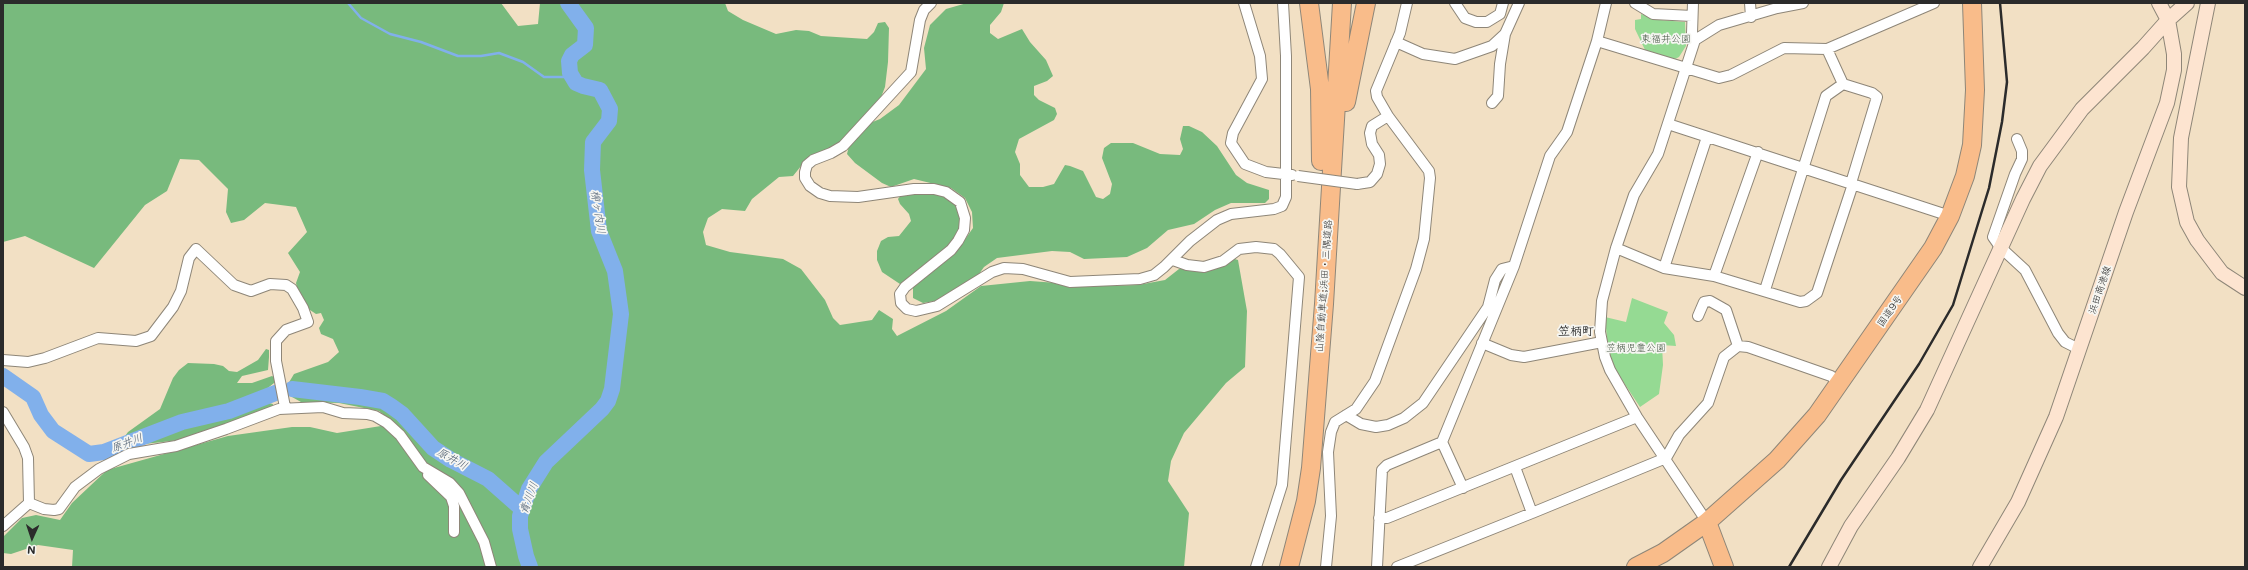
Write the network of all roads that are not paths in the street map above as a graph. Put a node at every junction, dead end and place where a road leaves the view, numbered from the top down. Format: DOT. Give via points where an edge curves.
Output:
graph roads {
  1 [pos="931,3"];
  2 [pos="1244,3"];
  3 [pos="1283,3"];
  4 [pos="1309,3"];
  5 [pos="1342,3"];
  6 [pos="1366,3"];
  7 [pos="1407,3"];
  8 [pos="1455,3"];
  9 [pos="1504,3"];
  10 [pos="1519,3"];
  11 [pos="1606,3"];
  12 [pos="1692,3"];
  13 [pos="1750,3"];
  14 [pos="1803,3"];
  15 [pos="1934,3"];
  16 [pos="1972,3"];
  17 [pos="2159,3"];
  18 [pos="2187,3"];
  19 [pos="2208,3"];
  20 [pos="1637,4"];
  21 [pos="1692,16"];
  22 [pos="1751,17"];
  23 [pos="2168,20"];
  24 [pos="1505,34"];
  25 [pos="1695,40"];
  26 [pos="1597,41"];
  27 [pos="1396,42"];
  28 [pos="1827,49"];
  29 [pos="1686,68"];
  30 [pos="1843,84"];
  31 [pos="1492,103"];
  32 [pos="1388,116"];
  33 [pos="1668,124"];
  34 [pos="1707,137"];
  35 [pos="2017,139"];
  36 [pos="1758,152"];
  37 [pos="1803,167"];
  38 [pos="1286,174"];
  39 [pos="1852,184"];
  40 [pos="1331,185"];
  41 [pos="1950,216"];
  42 [pos="2000,247"];
  43 [pos="1616,248"];
  44 [pos="1173,260"];
  45 [pos="1514,266"];
  46 [pos="1664,268"];
  47 [pos="1714,276"];
  48 [pos="2245,288"];
  49 [pos="1765,290"];
  50 [pos="1324,304"];
  51 [pos="1698,316"];
  52 [pos="1602,342"];
  53 [pos="1482,343"];
  54 [pos="1738,346"];
  55 [pos="2080,349"];
  56 [pos="3,360"];
  57 [pos="1840,384"];
  58 [pos="285,408"];
  59 [pos="3,412"];
  60 [pos="1346,415"];
  61 [pos="1637,416"];
  62 [pos="1442,442"];
  63 [pos="1666,458"];
  64 [pos="1515,467"];
  65 [pos="425,469"];
  66 [pos="1463,488"];
  67 [pos="29,503"];
  68 [pos="1532,513"];
  69 [pos="1379,518"];
  70 [pos="1708,522"];
  71 [pos="3,526"];
  72 [pos="454,532"];
  73 [pos="491,567"];
  74 [pos="1256,567"];
  75 [pos="1289,567"];
  76 [pos="1326,567"];
  77 [pos="1377,567"];
  78 [pos="1398,567"];
  79 [pos="1636,567"];
  80 [pos="1724,567"];
  81 [pos="1829,567"];
  82 [pos="1980,567"];
  1 -- 44 [label="street" via="924,10 920,20 911,72 843,146 813,160 805,172 805,178 810,186 830,196 858,197 914,189 934,189 946,192 960,202 965,218 964,230 958,241 951,250 904,287 900,294 901,303 907,309 916,311 937,306 992,272 1004,268 1023,269 1070,282 1126,281 1154,275"];
  2 -- 38 [label="street" via="1260,56 1262,79 1233,133 1232,143 1245,164 1266,172"];
  3 -- 38 [label="street" via="1286,56"];
  4 -- 50 [label="highway" via="1320,89"];
  5 -- 40 [label="highway, 山陰自動車道;浜田・三隅道路"];
  6 -- 40 [label="highway" via="1348,88 1342,146"];
  7 -- 27 [label="street"];
  8 -- 9 [label="street" via="1465,18 1487,22 1500,14"];
  10 -- 24 [label="street"];
  11 -- 26 [label="street"];
  12 -- 21 [label="street"];
  13 -- 22 [label="street"];
  14 -- 22 [label="street"];
  15 -- 28 [label="street"];
  16 -- 41 [label="highway, 国道9号" via="1975,90 1972,145 1965,176"];
  17 -- 23 [label="street, 浜田商港線"];
  18 -- 23 [label="street"];
  19 -- 48 [label="street" via="2181,145 2178,174 2181,203 2187,222 2208,257 2222,273"];
  20 -- 21 [label="street" via="1652,14"];
  21 -- 25 [label="street" via="1692,33"];
  22 -- 25 [label="street" via="1719,25"];
  23 -- 42 [label="street" via="2082,109 2062,135 2040,166"];
  23 -- 55 [label="street, 浜田商港線" via="2174,70 2167,103 2126,212"];
  24 -- 27 [label="street" via="1492,46 1455,59 1423,54"];
  24 -- 31 [label="street" via="1498,96"];
  25 -- 29 [label="street"];
  26 -- 29 [label="street"];
  26 -- 45 [label="street" via="1567,132 1550,156"];
  27 -- 32 [label="street" via="1376,91 1378,102"];
  28 -- 29 [label="street" via="1784,48 1731,75 1719,78"];
  28 -- 30 [label="street"];
  29 -- 33 [label="street"];
  30 -- 37 [label="street" via="1826,96"];
  30 -- 39 [label="street" via="1872,93 1878,100"];
  32 -- 38 [label="street, bridge" via="1372,126 1370,133 1380,164 1377,174 1370,182 1356,184"];
  32 -- 60 [label="street" via="1429,171 1424,239 1376,382 1356,409"];
  33 -- 34 [label="street"];
  33 -- 43 [label="street" via="1654,162 1634,195"];
  34 -- 36 [label="street"];
  34 -- 46 [label="street"];
  35 -- 42 [label="street" via="2022,151 2022,160 1993,236"];
  36 -- 37 [label="street"];
  36 -- 47 [label="street"];
  37 -- 39 [label="street"];
  37 -- 49 [label="street"];
  38 -- 44 [label="street" via="1286,197 1282,206 1231,214 1217,220 1190,241"];
  39 -- 41 [label="street"];
  39 -- 49 [label="street" via="1814,296 1810,300 1800,302"];
  40 -- 50 [label="highway, 山陰自動車道;浜田・三隅道路"];
  41 -- 57 [label="highway, 国道9号" via="1933,248"];
  42 -- 55 [label="street" via="2025,270 2065,342"];
  42 -- 81 [label="street" via="1927,410 1898,458 1851,526"];
  43 -- 46 [label="street"];
  43 -- 52 [label="street" via="1602,301"];
  44 -- 74 [label="street" via="1187,265 1204,266 1223,260 1239,250 1256,247 1274,249 1299,277 1282,485"];
  45 -- 53 [label="street"];
  45 -- 60 [label="street" via="1502,270 1495,280 1488,307 1418,407 1404,418 1376,427 1361,424"];
  46 -- 47 [label="street"];
  47 -- 49 [label="street"];
  50 -- 75 [label="highway, 山陰自動車道;浜田・三隅道路" via="1311,468 1306,501"];
  51 -- 54 [label="street" via="1704,302 1710,301 1726,310"];
  52 -- 53 [label="street" via="1524,357 1511,355"];
  52 -- 61 [label="street" via="1610,370"];
  53 -- 62 [label="street"];
  54 -- 57 [label="street" via="1748,347 1831,376"];
  54 -- 63 [label="street" via="1724,357 1708,403 1679,436"];
  55 -- 82 [label="street, 浜田商港線" via="2040,456 2018,502"];
  56 -- 58 [label="street" via="28,362 98,338 136,341 151,336 175,303 181,291 189,258 196,249 234,285 251,291 270,284 286,285 292,289 303,308 308,322 286,330 276,341 276,361"];
  57 -- 70 [label="highway, 国道9号" via="1817,415 1777,460"];
  58 -- 65 [label="street" via="323,407 343,413 375,416 400,435"];
  58 -- 67 [label="street" via="176,446 123,456 99,469 75,487 59,509 44,509"];
  59 -- 67 [label="street" via="28,458"];
  60 -- 76 [label="street" via="1335,422 1328,452 1330,516"];
  61 -- 63 [label="street"];
  61 -- 64 [label="street"];
  62 -- 66 [label="street"];
  62 -- 69 [label="street" via="1384,467"];
  63 -- 68 [label="street"];
  63 -- 70 [label="street"];
  64 -- 66 [label="street"];
  64 -- 68 [label="street"];
  65 -- 72 [label="street" via="451,497 454,506"];
  65 -- 73 [label="street" via="450,483 459,493 484,542"];
  66 -- 69 [label="street" via="1387,518"];
  67 -- 71 [label="street"];
  68 -- 78 [label="street"];
  69 -- 77 [label="street"];
  70 -- 79 [label="highway, 国道9号" via="1663,553"];
  70 -- 80 [label="highway"];
}
